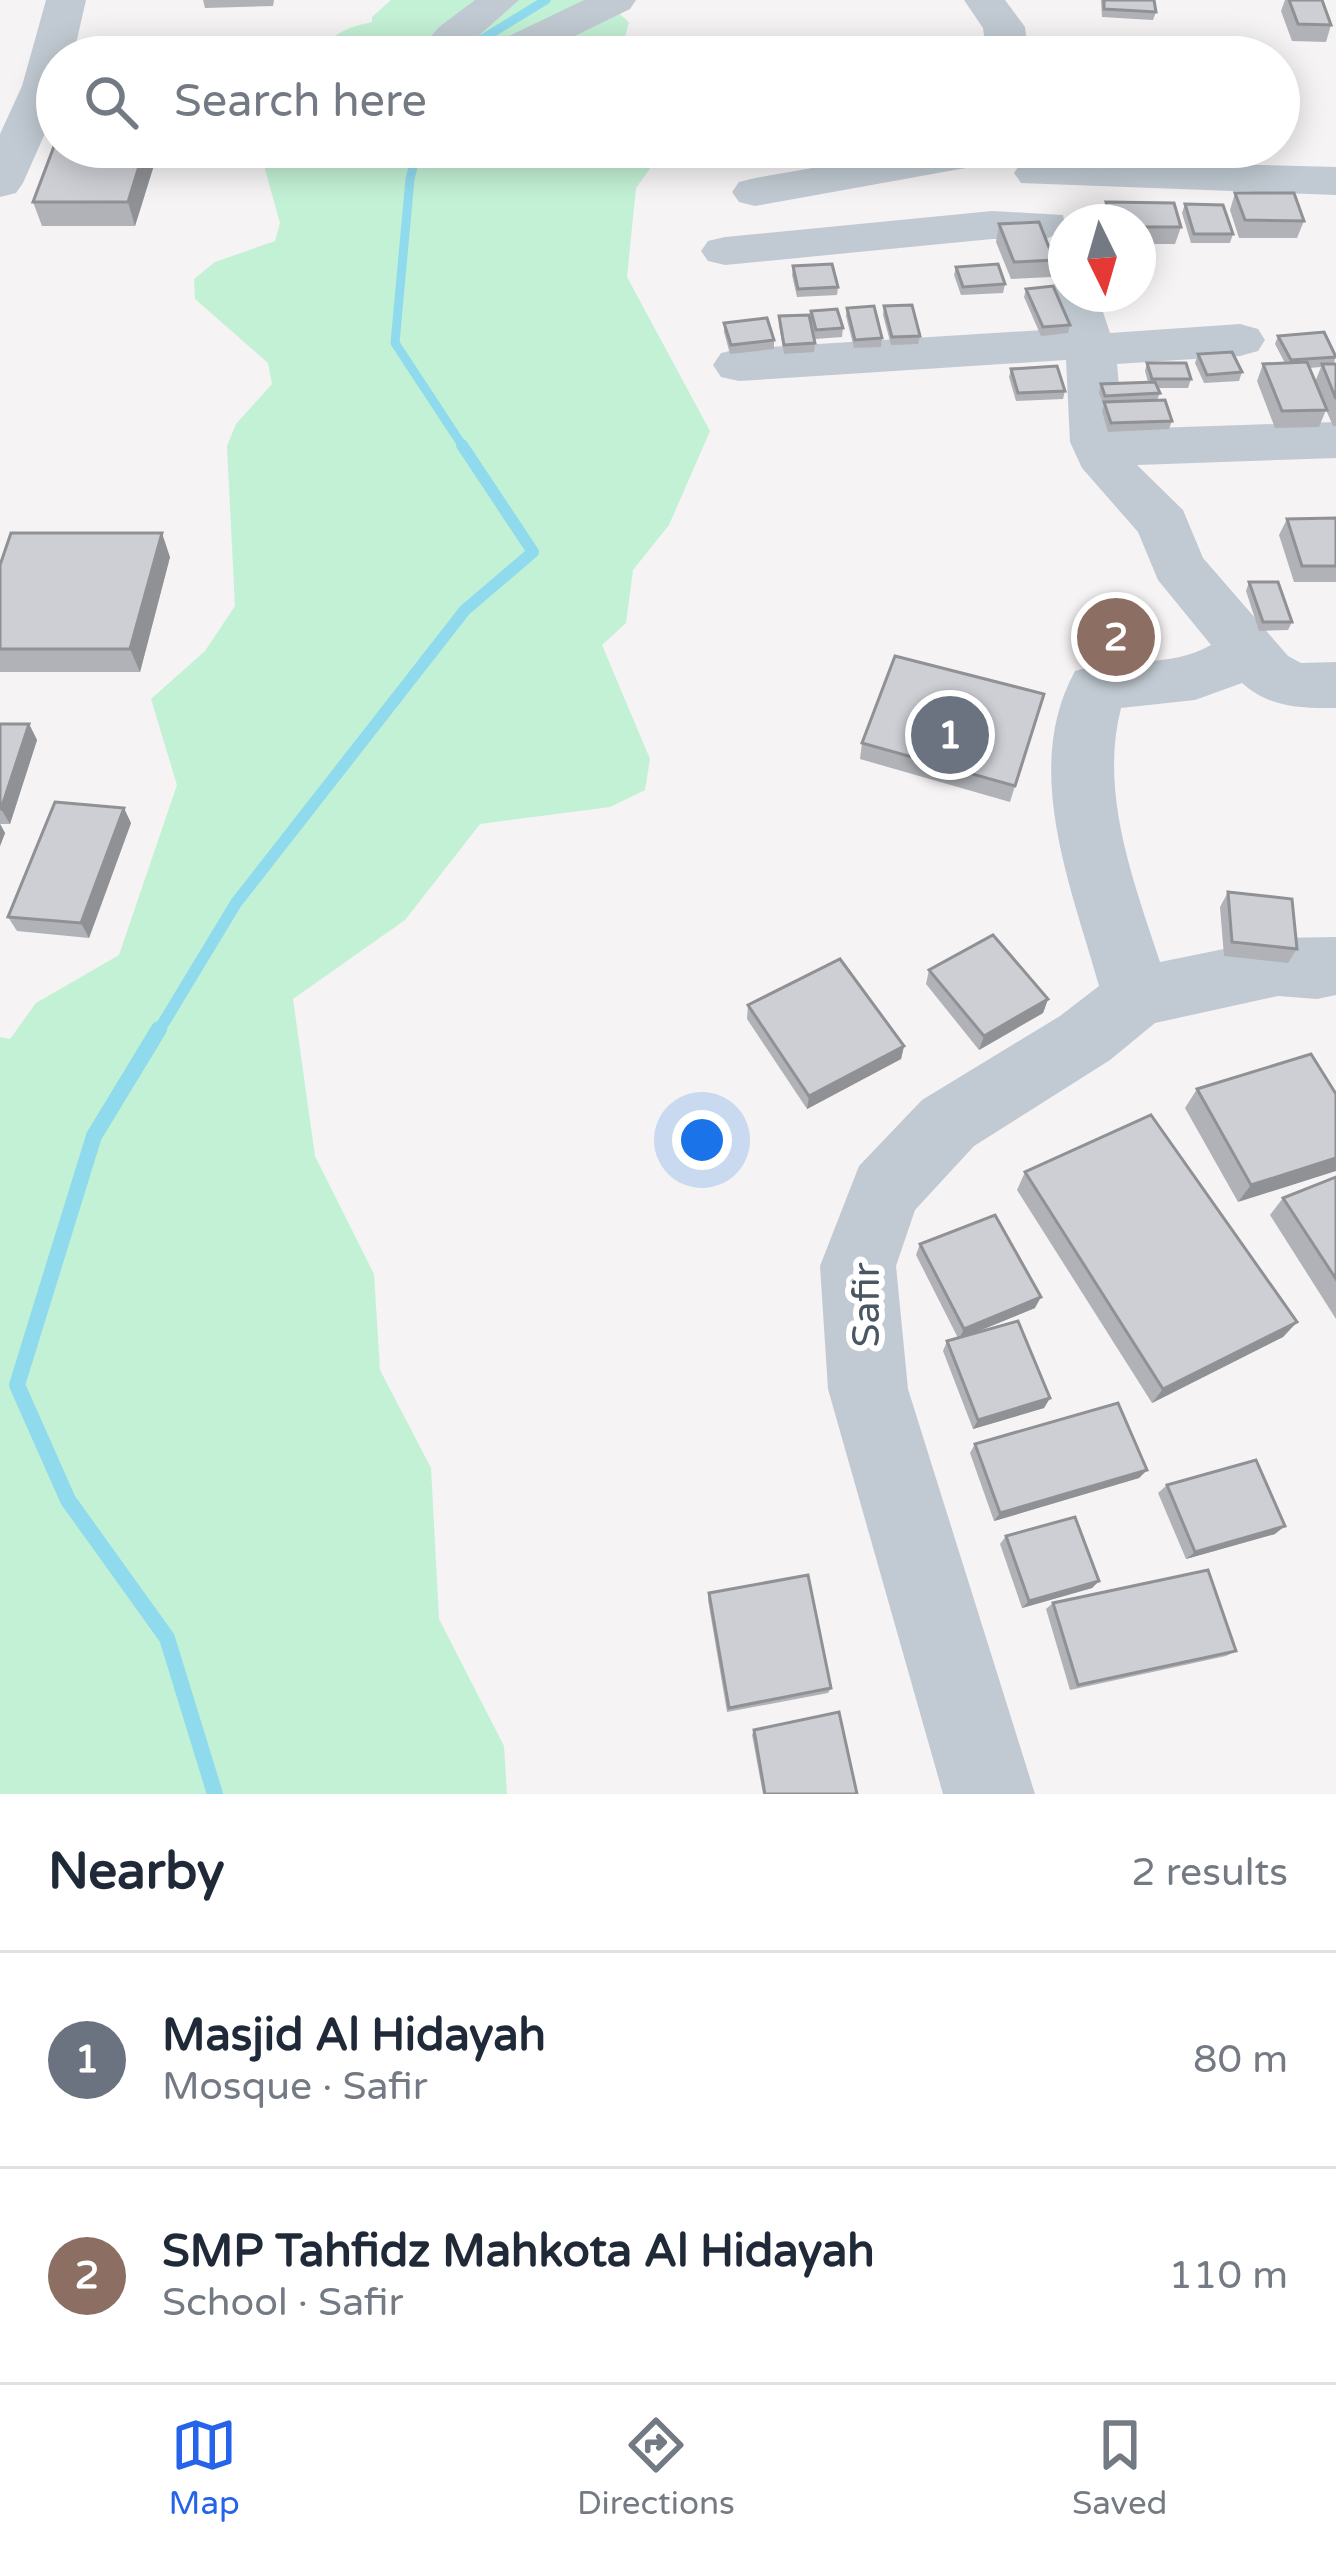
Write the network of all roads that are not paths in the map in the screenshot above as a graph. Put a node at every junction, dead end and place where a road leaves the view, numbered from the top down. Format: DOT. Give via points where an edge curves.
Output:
graph roads {
  1 [pos="66,0"];
  2 [pos="499,0"];
  3 [pos="616,0"];
  4 [pos="984,0"];
  5 [pos="57,36"];
  6 [pos="450,36"];
  7 [pos="542,36"];
  8 [pos="1005,36"];
  9 [pos="36,86"];
  10 [pos="0,88"];
  11 [pos="36,104"];
  12 [pos="936,168"];
  13 [pos="1028,168"];
  14 [pos="1174,168"];
  15 [pos="1336,181"];
  16 [pos="0,183"];
  17 [pos="754,193"];
  18 [pos="1046,225"];
  19 [pos="1048,230"];
  20 [pos="725,251"];
  21 [pos="1084,329"];
  22 [pos="1240,340"];
  23 [pos="739,365"];
  24 [pos="1336,440"];
  25 [pos="1100,448"];
  26 [pos="1178,566"];
  27 [pos="1248,573"];
  28 [pos="1245,650"];
  29 [pos="1336,685"];
  30 [pos="1330,976"];
  31 [pos="1136,998"];
  32 [pos="989,1794"];
  1 -- 5 [label="street"];
  2 -- 6 [label="street" via="482,20"];
  3 -- 7 [label="street"];
  4 -- 8 [label="street"];
  9 -- 10 [label="street"];
  11 -- 16 [label="street"];
  12 -- 17 [label="street"];
  13 -- 18 [label="street"];
  14 -- 15 [label="street"];
  18 -- 19 [label="street"];
  18 -- 20 [label="street"];
  21 -- 22 [label="street"];
  21 -- 23 [label="street"];
  21 -- 25 [label="street"];
  24 -- 25 [label="street"];
  25 -- 26 [label="street" via="1162,524"];
  26 -- 27 [label="street"];
  26 -- 28 [label="street"];
  28 -- 29 [label="street" via="1293,686"];
  28 -- 31 [label="street" via="1226,669 1192,679 1096,687 1084,718 1084,794"];
  30 -- 31 [label="street, Safir" via="1278,967"];
  31 -- 32 [label="street, Safir" via="948,1123 886,1190 858,1266 868,1389"];
}
